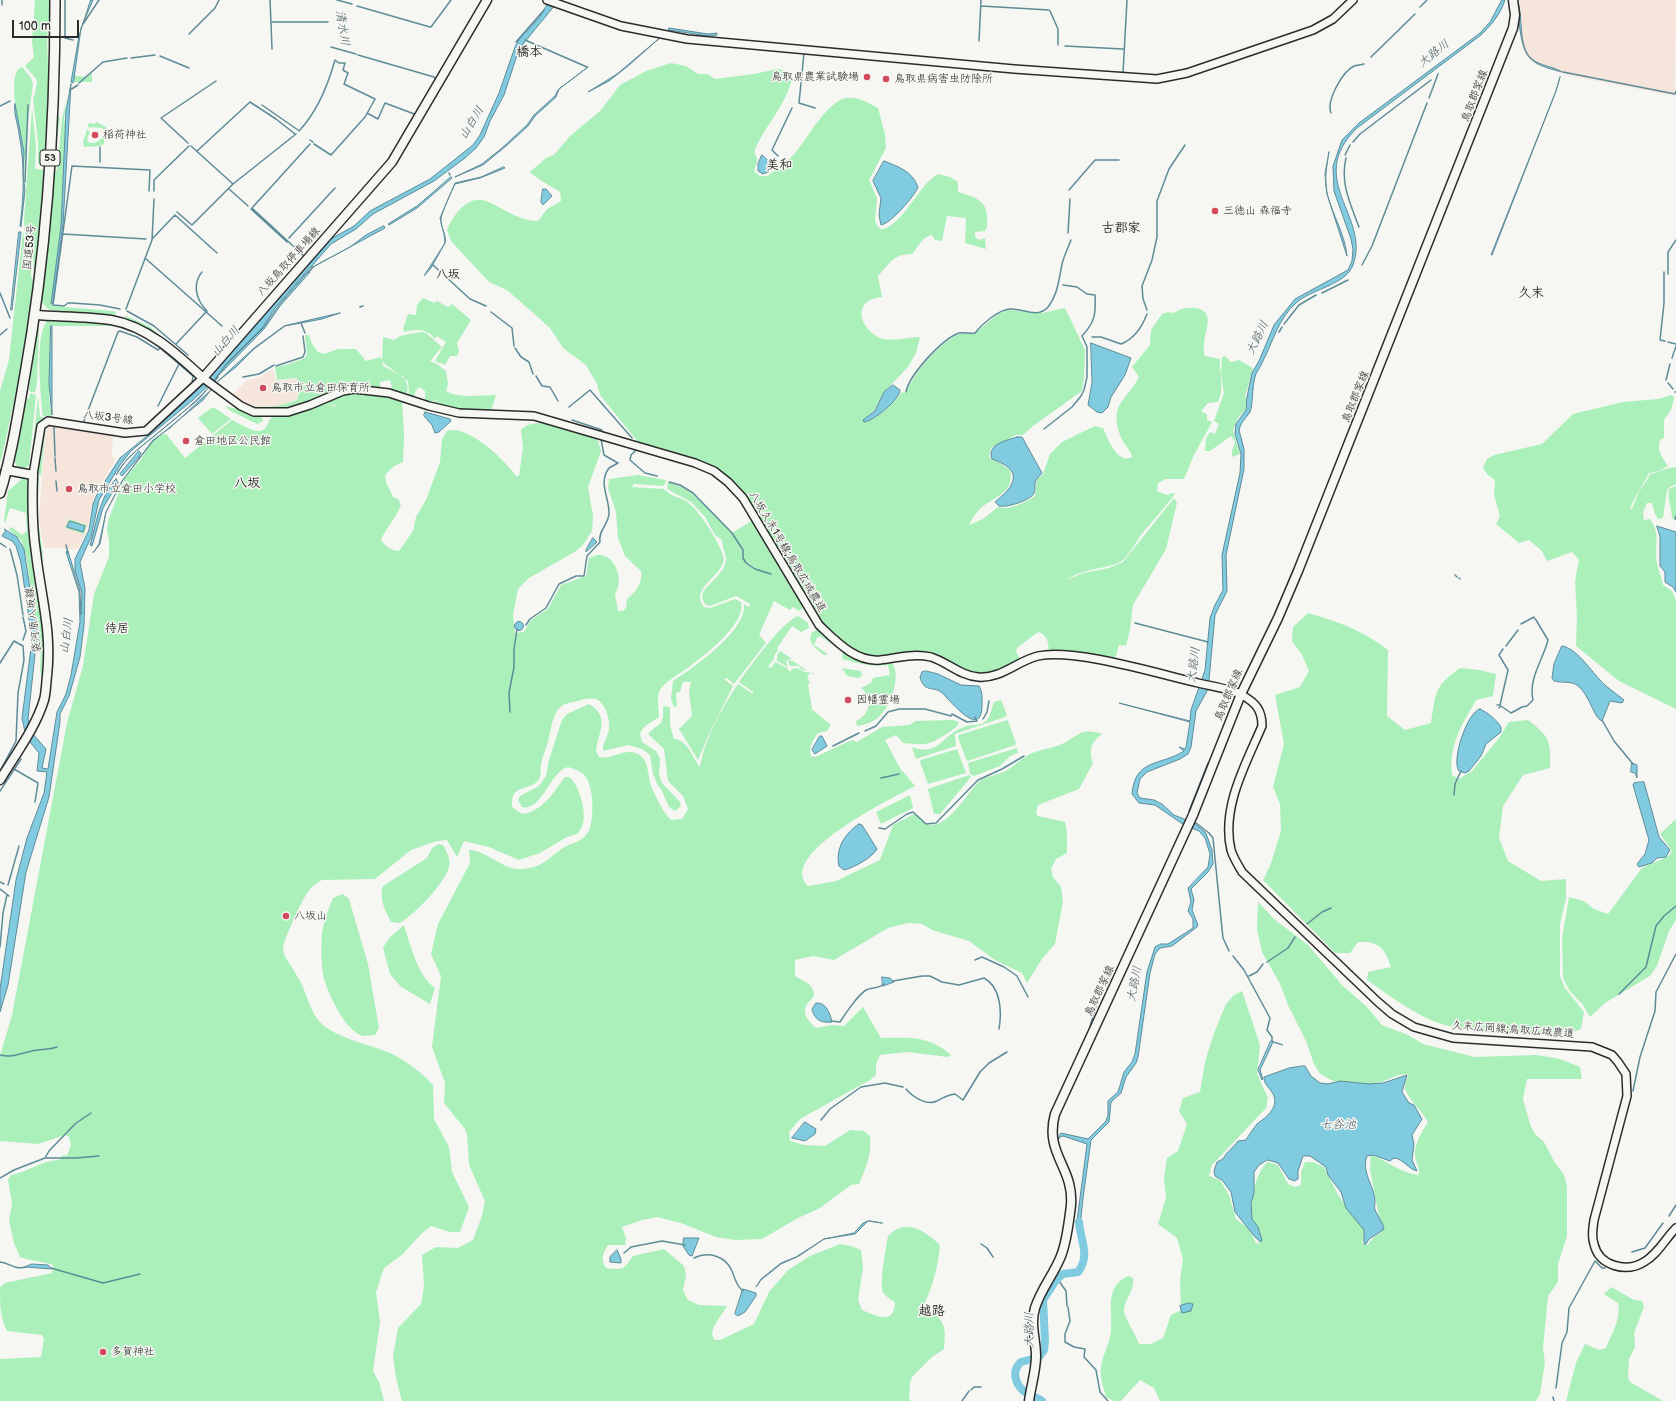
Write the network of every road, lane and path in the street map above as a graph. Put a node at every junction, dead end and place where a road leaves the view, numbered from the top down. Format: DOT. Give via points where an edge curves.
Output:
graph roads {
  1 [pos="55,0"];
  2 [pos="486,0"];
  3 [pos="547,0"];
  4 [pos="1353,0"];
  5 [pos="1513,0"];
  6 [pos="35,315"];
  7 [pos="203,379"];
  8 [pos="6,470"];
  9 [pos="34,475"];
  10 [pos="0,493"];
  11 [pos="1241,694"];
  12 [pos="0,780"];
  13 [pos="1676,1228"];
  14 [pos="1030,1396"];
  1 -- 6 [label="highway, 国道53号 / 53" via="50,168"];
  2 -- 7 [label="main road, 八坂鳥取停車場線" via="392,162"];
  3 -- 4 [label="street" via="621,26 687,39 1014,69 1157,79 1187,73 1313,30 1333,19"];
  5 -- 11 [label="main road, 鳥取郡家線" via="1516,15 1513,28 1395,330 1298,571"];
  6 -- 7 [label="main road" via="98,318 124,323 144,331 164,344"];
  6 -- 8 [label="highway, 国道53号 / 53"];
  7 -- 9 [label="street, 八坂3号線" via="146,431 125,433 48,421 43,423"];
  7 -- 11 [label="street, 八坂久末1号線;鳥取広域農道" via="240,406 254,412 288,412 354,389 389,393 459,413 534,416 675,456 704,467 728,482 743,498 819,626 864,659 879,660 920,655 982,678 993,676 1038,656 1069,656"];
  8 -- 9 [label="main road"];
  8 -- 10 [label="highway, 国道53号 / 53"];
  9 -- 12 [label="main road, 袋河原八坂線" via="32,522 49,641 44,699 32,727"];
  11 -- 13 [label="street, 久末広岡線;鳥取広域農道" via="1258,706 1262,714 1262,726 1230,806 1228,829 1231,851 1242,872 1378,1002 1414,1027 1453,1038 1592,1046 1612,1056 1626,1074 1628,1096 1594,1220 1594,1246 1601,1256 1615,1267 1634,1266 1650,1258"];
  11 -- 14 [label="main road, 鳥取郡家線" via="1189,824 1055,1114 1052,1142 1068,1176 1071,1205 1061,1255 1033,1314 1036,1358"];
}
